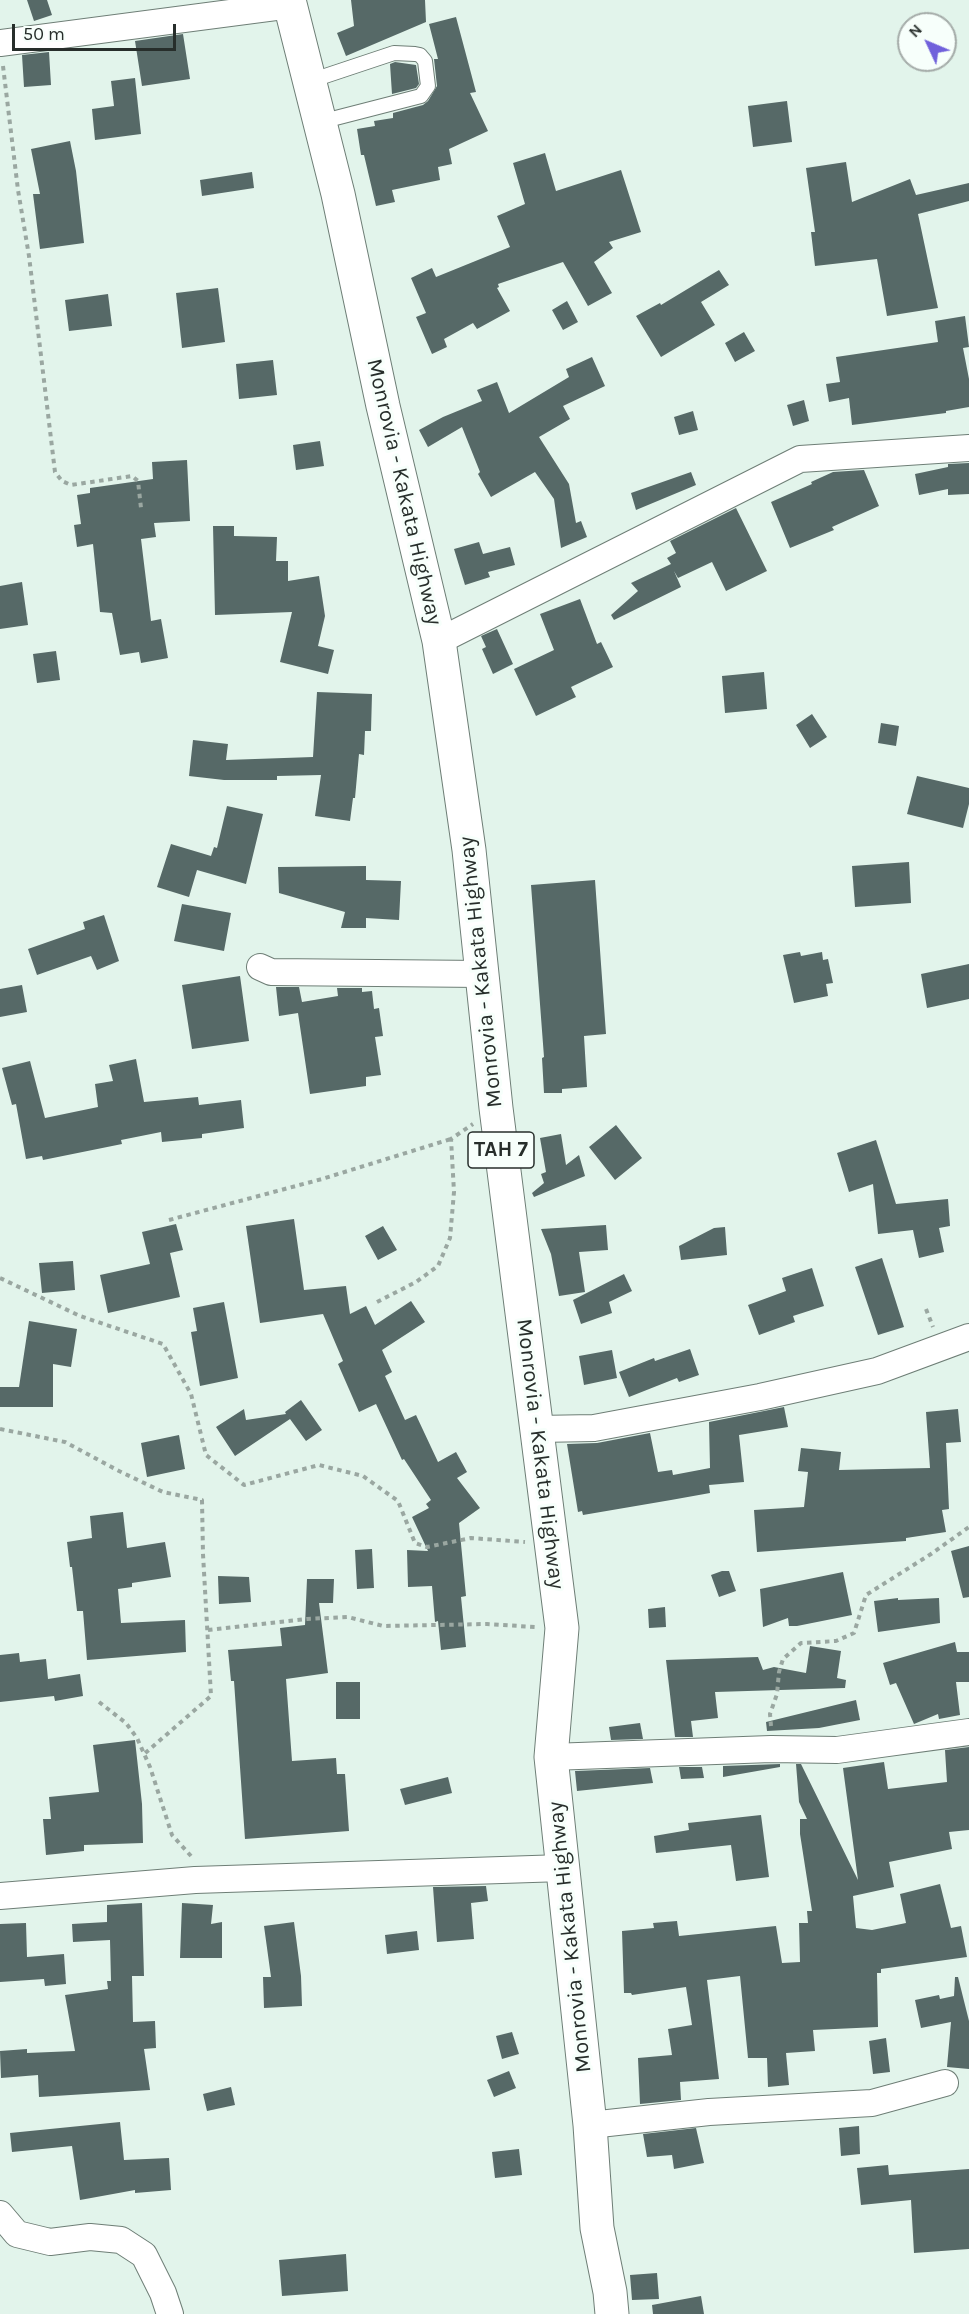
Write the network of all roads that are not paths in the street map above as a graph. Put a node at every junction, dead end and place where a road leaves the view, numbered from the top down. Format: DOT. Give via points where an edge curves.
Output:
graph roads {
  1 [pos="290,2"];
  2 [pos="0,43"];
  3 [pos="310,81"];
  4 [pos="320,122"];
  5 [pos="969,448"];
  6 [pos="439,641"];
  7 [pos="260,967"];
  8 [pos="482,974"];
  9 [pos="969,1337"];
  10 [pos="537,1429"];
  11 [pos="969,1732"];
  12 [pos="551,1757"];
  13 [pos="563,1868"];
  14 [pos="0,1896"];
  15 [pos="945,2083"];
  16 [pos="590,2124"];
  17 [pos="0,2214"];
  18 [pos="170,2314"];
  19 [pos="612,2314"];
  1 -- 2 [label="street"];
  1 -- 3 [label="highway, Monrovia - Kakata Highway / TAH 7"];
  3 -- 4 [label="highway, Monrovia - Kakata Highway / TAH 7"];
  3 -- 4 [label="lane" via="394,53 415,54 425,61 428,86 421,96"];
  4 -- 6 [label="highway, Monrovia - Kakata Highway / TAH 7"];
  5 -- 6 [label="street" via="800,459"];
  6 -- 8 [label="highway, Monrovia - Kakata Highway / TAH 7"];
  7 -- 8 [label="street" via="272,972"];
  8 -- 10 [label="highway, Monrovia - Kakata Highway / TAH 7"];
  9 -- 10 [label="street" via="877,1371 760,1397 594,1428"];
  10 -- 12 [label="highway, Monrovia - Kakata Highway / TAH 7" via="562,1628"];
  11 -- 12 [label="street" via="837,1750"];
  12 -- 13 [label="highway, Monrovia - Kakata Highway / TAH 7"];
  13 -- 14 [label="street" via="195,1880"];
  13 -- 16 [label="highway, Monrovia - Kakata Highway / TAH 7"];
  15 -- 16 [label="street" via="872,2103 708,2112"];
  16 -- 19 [label="highway, Monrovia - Kakata Highway / TAH 7" via="597,2228"];
  17 -- 18 [label="street" via="17,2234 50,2242 90,2237 121,2240 144,2255"];
}
